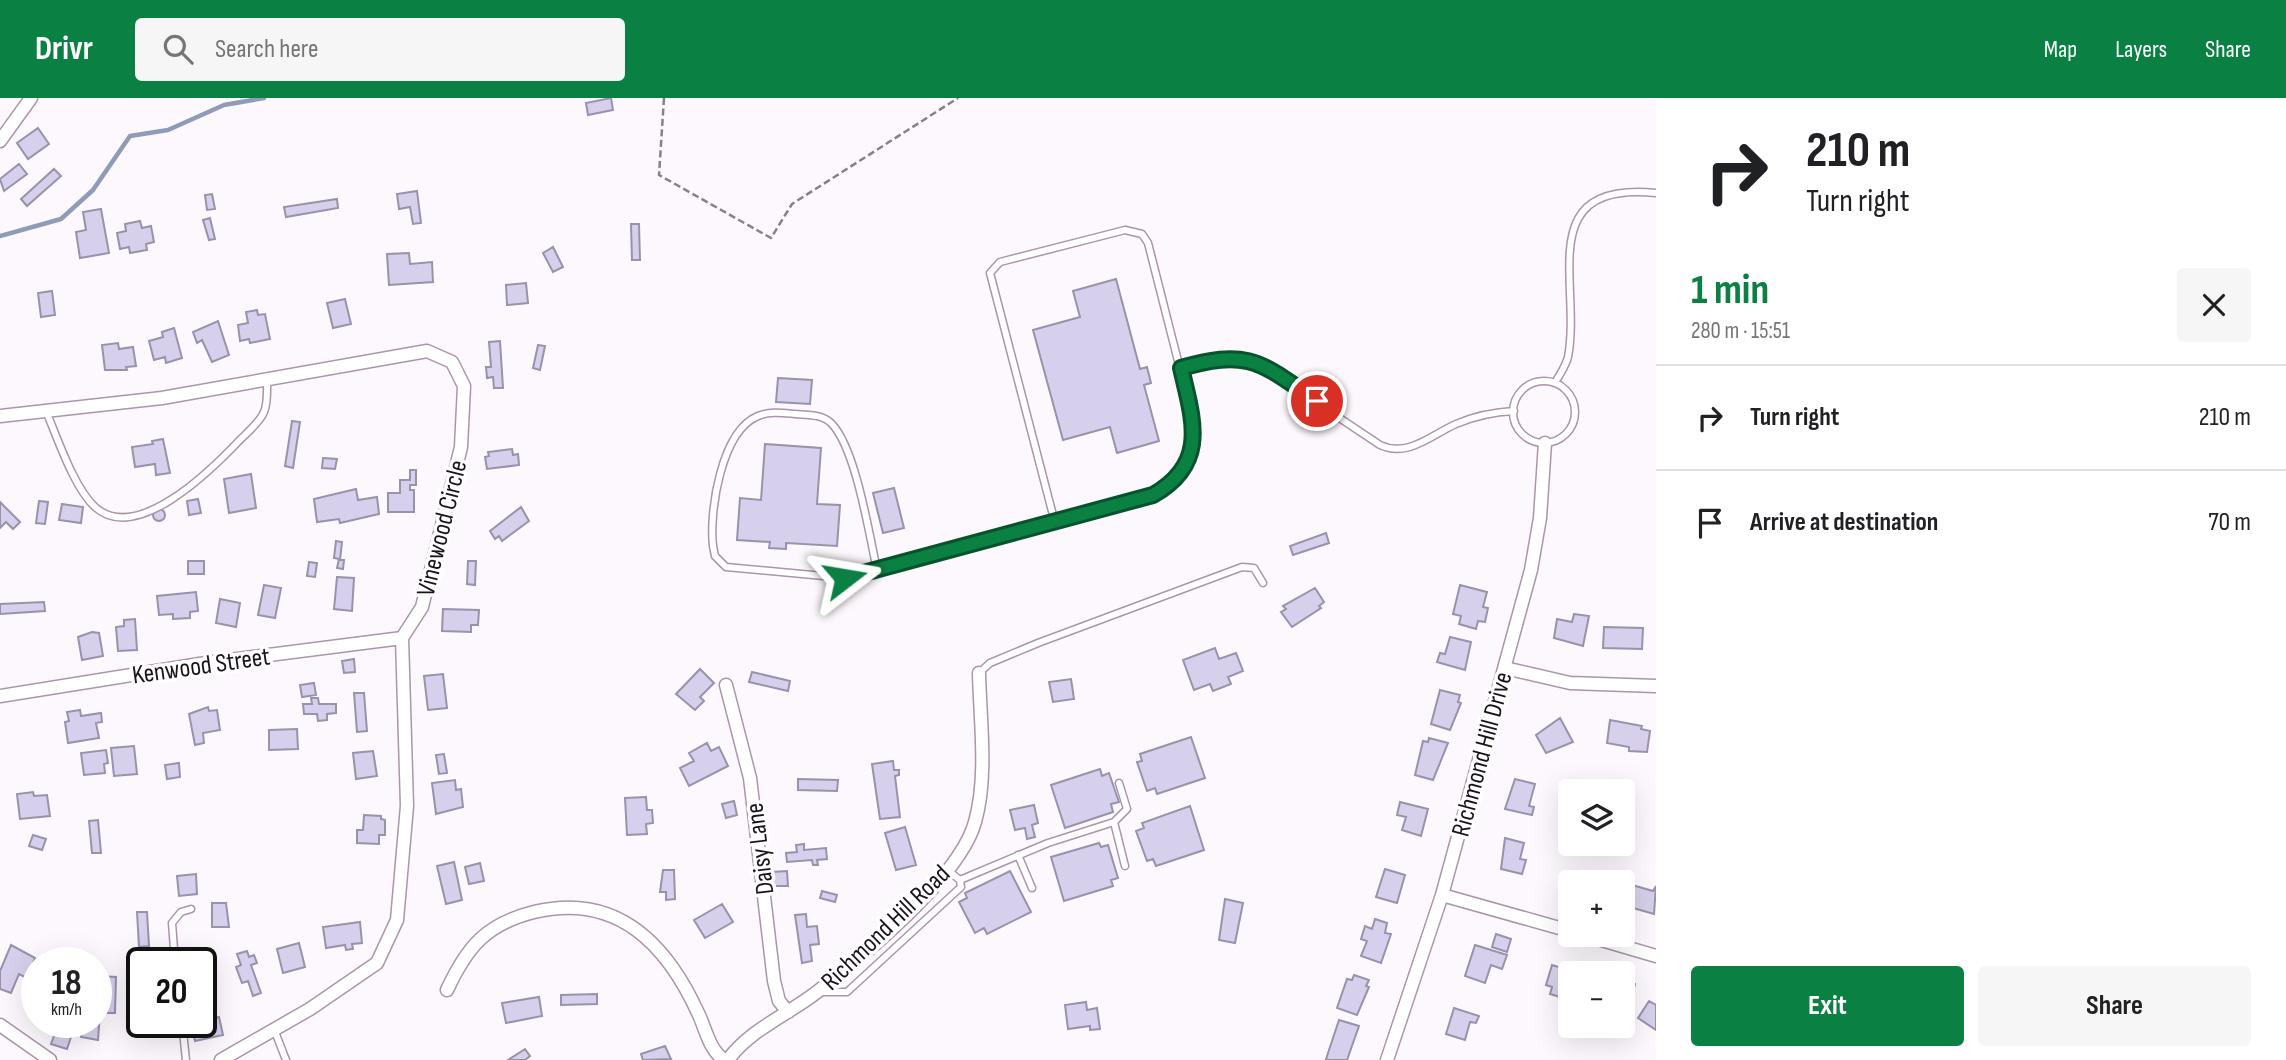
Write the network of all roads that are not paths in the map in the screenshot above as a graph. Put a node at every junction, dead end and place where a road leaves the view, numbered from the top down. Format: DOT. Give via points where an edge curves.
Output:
graph roads {
  1 [pos="31,98"];
  2 [pos="0,141"];
  3 [pos="1656,192"];
  4 [pos="1181,368"];
  5 [pos="267,378"];
  6 [pos="1556,381"];
  7 [pos="46,411"];
  8 [pos="1514,411"];
  9 [pos="0,416"];
  10 [pos="1545,443"];
  11 [pos="1054,519"];
  12 [pos="877,570"];
  13 [pos="1263,583"];
  14 [pos="402,638"];
  15 [pos="1505,668"];
  16 [pos="979,673"];
  17 [pos="726,685"];
  18 [pos="1656,686"];
  19 [pos="0,696"];
  20 [pos="1119,783"];
  21 [pos="1114,822"];
  22 [pos="1018,855"];
  23 [pos="1125,866"];
  24 [pos="947,870"];
  25 [pos="960,880"];
  26 [pos="1032,888"];
  27 [pos="1442,895"];
  28 [pos="191,909"];
  29 [pos="1558,928"];
  30 [pos="174,947"];
  31 [pos="1625,947"];
  32 [pos="1656,956"];
  33 [pos="447,990"];
  34 [pos="817,992"];
  35 [pos="788,1012"];
  36 [pos="0,1025"];
  37 [pos="274,1029"];
  38 [pos="184,1038"];
  39 [pos="50,1060"];
  40 [pos="186,1060"];
  41 [pos="221,1060"];
  42 [pos="286,1060"];
  43 [pos="727,1060"];
  44 [pos="1387,1060"];
  1 -- 2 [label="street"];
  3 -- 6 [label="lane" via="1604,195 1578,219 1569,238 1568,359"];
  4 -- 8 [label="lane" via="1219,358 1254,361 1380,445 1394,449 1411,447 1479,415"];
  4 -- 11 [label="lane" via="1194,440 1180,473 1153,495"];
  4 -- 11 [label="lane" via="1142,234 1125,230 994,265 991,279"];
  5 -- 7 [label="street, Vinewood Circle" via="162,398"];
  5 -- 7 [label="lane" via="264,412 212,469 168,504 124,517 94,507"];
  5 -- 14 [label="street, Vinewood Circle" via="427,351 452,362 464,386 461,447 422,607"];
  6 -- 8 [label="lane" via="1544,380 1521,390"];
  6 -- 10 [label="lane" via="1573,402 1573,421 1566,433"];
  7 -- 9 [label="street, Vinewood Circle"];
  8 -- 10 [label="lane" via="1523,435"];
  10 -- 15 [label="street, Richmond Hill Drive" via="1535,552"];
  11 -- 12 [label="lane"];
  12 -- 12 [label="lane" via="845,578 739,569 726,567 715,556 712,536 717,482 743,427 757,416 775,412 820,416 832,424 853,469"];
  13 -- 16 [label="lane" via="1254,568 1242,567 1038,643 990,663"];
  14 -- 19 [label="street, Kenwood Street"];
  14 -- 37 [label="street" via="407,806 397,920 377,963"];
  15 -- 18 [label="street" via="1570,683"];
  15 -- 27 [label="street, Richmond Hill Drive"];
  16 -- 24 [label="street, Richmond Hill Road" via="980,796 965,847"];
  17 -- 35 [label="street, Daisy Lane" via="750,778 774,981 779,1001"];
  20 -- 21 [label="lane" via="1127,809"];
  21 -- 22 [label="lane"];
  21 -- 23 [label="lane"];
  22 -- 25 [label="lane"];
  22 -- 26 [label="lane"];
  24 -- 25 [label="lane"];
  24 -- 34 [label="street, Richmond Hill Road" via="913,908"];
  25 -- 34 [label="lane" via="961,887 847,992"];
  27 -- 29 [label="street"];
  27 -- 44 [label="street, Richmond Hill Drive"];
  28 -- 30 [label="lane" via="181,912 172,923"];
  31 -- 32 [label="street"];
  33 -- 43 [label="street" via="469,949 497,926 545,909 598,909 637,930 666,961 690,996 714,1050"];
  34 -- 35 [label="street, Richmond Hill Road"];
  35 -- 43 [label="street, Richmond Hill Road"];
  36 -- 39 [label="street"];
  37 -- 41 [label="street"];
  37 -- 42 [label="lane"];
  38 -- 40 [label="lane"];
}
